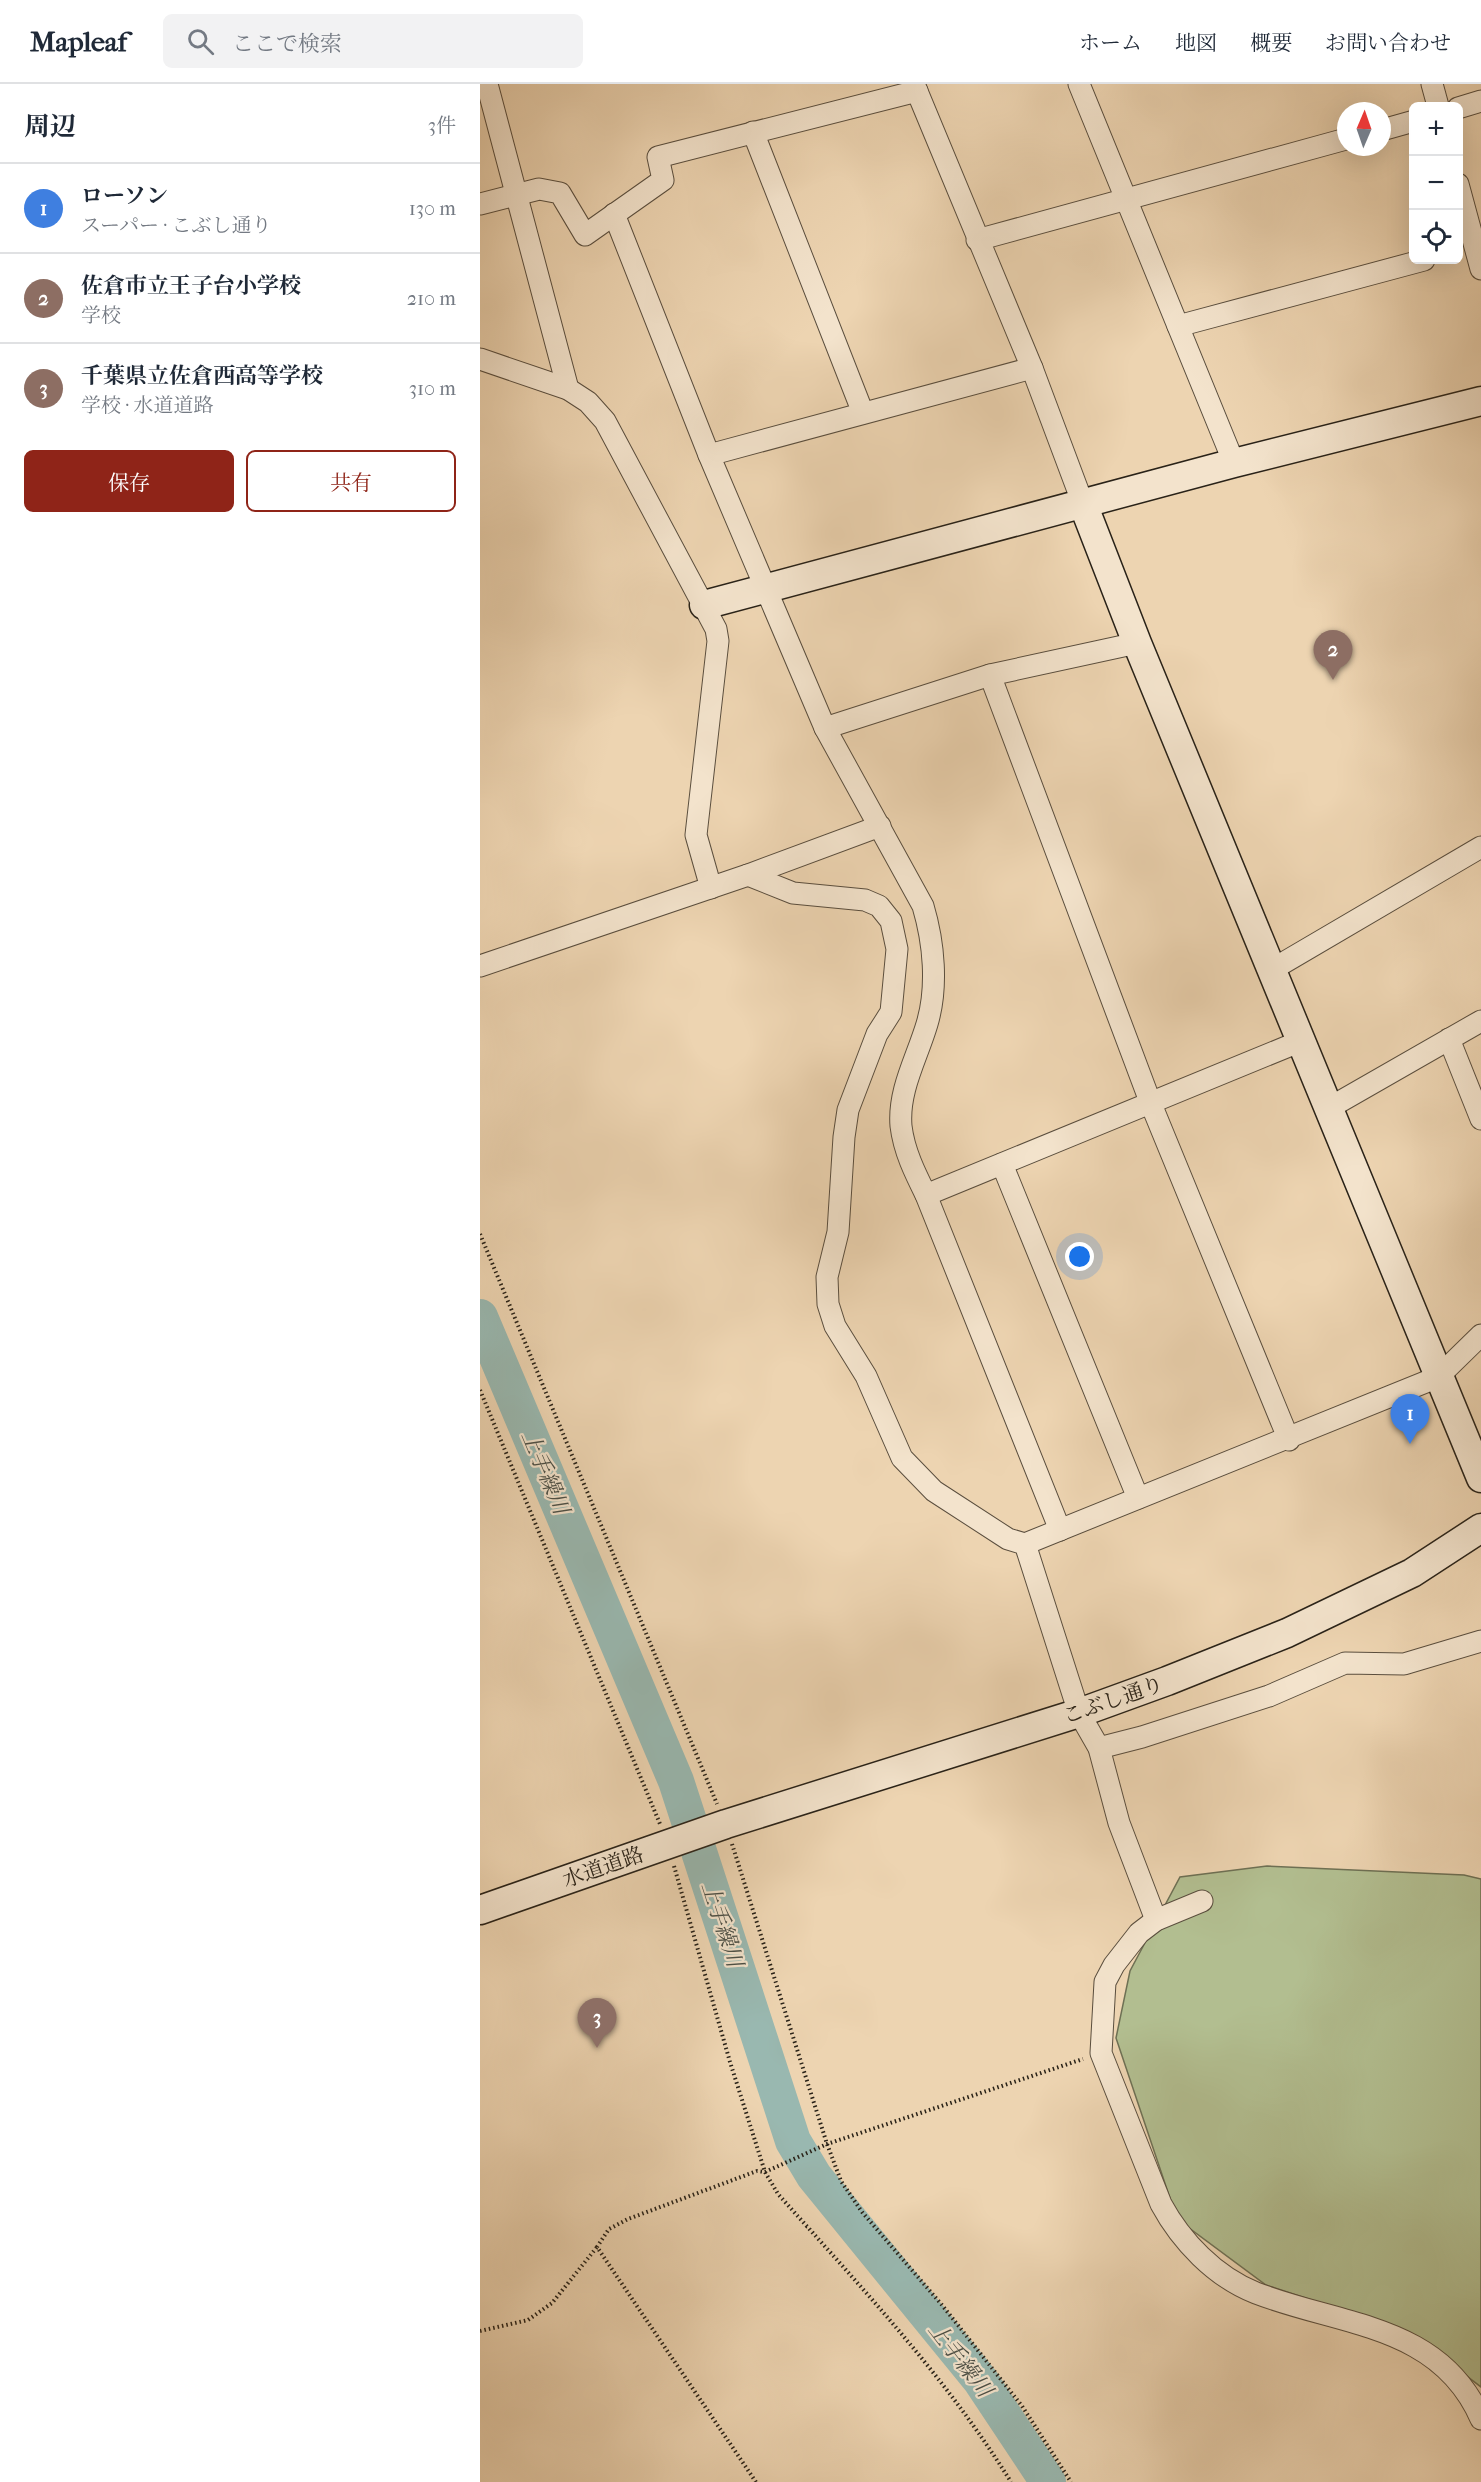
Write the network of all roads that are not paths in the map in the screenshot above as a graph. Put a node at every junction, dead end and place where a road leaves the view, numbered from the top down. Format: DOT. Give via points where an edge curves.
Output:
graph roads {
  1 [pos="487,84"];
  2 [pos="1079,84"];
  3 [pos="1432,84"];
  4 [pos="915,88"];
  5 [pos="1481,101"];
  6 [pos="1437,102"];
  7 [pos="1463,106"];
  8 [pos="1409,122"];
  9 [pos="1391,127"];
  10 [pos="753,132"];
  11 [pos="1337,142"];
  12 [pos="515,196"];
  13 [pos="1127,199"];
  14 [pos="480,204"];
  15 [pos="1463,208"];
  16 [pos="614,214"];
  17 [pos="977,240"];
  18 [pos="1471,247"];
  19 [pos="1409,264"];
  20 [pos="1481,269"];
  21 [pos="1178,326"];
  22 [pos="480,359"];
  23 [pos="1032,368"];
  24 [pos="568,390"];
  25 [pos="1481,401"];
  26 [pos="864,413"];
  27 [pos="709,455"];
  28 [pos="1234,464"];
  29 [pos="1083,504"];
  30 [pos="765,588"];
  31 [pos="705,605"];
  32 [pos="1137,643"];
  33 [pos="990,675"];
  34 [pos="825,728"];
  35 [pos="880,826"];
  36 [pos="1481,847"];
  37 [pos="748,875"];
  38 [pos="711,888"];
  39 [pos="480,966"];
  40 [pos="1273,969"];
  41 [pos="1481,1021"];
  42 [pos="1449,1039"];
  43 [pos="1301,1041"];
  44 [pos="1151,1104"];
  45 [pos="1329,1108"];
  46 [pos="1481,1119"];
  47 [pos="1002,1164"];
  48 [pos="926,1195"];
  49 [pos="1481,1335"];
  50 [pos="1438,1377"];
  51 [pos="1288,1440"];
  52 [pos="1481,1478"];
  53 [pos="1138,1498"];
  54 [pos="1481,1528"];
  55 [pos="1060,1530"];
  56 [pos="1025,1544"];
  57 [pos="1481,1641"];
  58 [pos="1079,1713"];
  59 [pos="1099,1748"];
  60 [pos="726,1824"];
  61 [pos="1202,1901"];
  62 [pos="480,1910"];
  63 [pos="1156,1920"];
  64 [pos="1481,2419"];
  1 -- 12 [label="street"];
  2 -- 13 [label="street"];
  3 -- 6 [label="street"];
  4 -- 10 [label="street"];
  4 -- 17 [label="street"];
  5 -- 7 [label="street"];
  8 -- 9 [label="street"];
  10 -- 16 [label="street" via="658,157 663,180"];
  10 -- 26 [label="street"];
  11 -- 13 [label="street"];
  12 -- 14 [label="street"];
  12 -- 16 [label="street" via="539,189 560,192 585,235"];
  12 -- 24 [label="street"];
  13 -- 17 [label="street"];
  13 -- 21 [label="street"];
  15 -- 18 [label="street"];
  16 -- 27 [label="street"];
  17 -- 23 [label="street"];
  18 -- 20 [label="street"];
  19 -- 21 [label="street"];
  21 -- 28 [label="street"];
  22 -- 24 [label="street"];
  23 -- 26 [label="street"];
  23 -- 29 [label="street"];
  24 -- 31 [label="street" via="588,402 605,421"];
  25 -- 28 [label="street"];
  26 -- 27 [label="street"];
  27 -- 30 [label="street"];
  28 -- 29 [label="street"];
  29 -- 30 [label="street"];
  29 -- 32 [label="street"];
  30 -- 31 [label="street"];
  30 -- 34 [label="street"];
  31 -- 38 [label="street" via="718,641 696,835"];
  32 -- 33 [label="street"];
  32 -- 40 [label="street"];
  33 -- 34 [label="street"];
  33 -- 44 [label="street"];
  34 -- 35 [label="street"];
  35 -- 37 [label="street"];
  35 -- 48 [label="street" via="922,906 930,930 933,980 928,1022 901,1103 907,1156"];
  36 -- 40 [label="street"];
  37 -- 38 [label="street"];
  37 -- 56 [label="street" via="793,893 865,900 879,906 891,921 897,949 891,1012 848,1110 838,1232 827,1277 828,1304 835,1326 866,1376 902,1458 934,1491 1008,1539"];
  38 -- 39 [label="street"];
  40 -- 43 [label="street"];
  41 -- 42 [label="street"];
  42 -- 45 [label="street"];
  42 -- 46 [label="street"];
  43 -- 44 [label="street"];
  43 -- 45 [label="street"];
  44 -- 47 [label="street"];
  44 -- 51 [label="street"];
  45 -- 50 [label="street"];
  47 -- 48 [label="street"];
  47 -- 53 [label="street"];
  48 -- 55 [label="street"];
  49 -- 50 [label="street"];
  50 -- 51 [label="street"];
  50 -- 52 [label="street"];
  51 -- 53 [label="street"];
  53 -- 55 [label="street"];
  54 -- 58 [label="street, こぶし通り" via="1412,1573 1287,1633"];
  55 -- 56 [label="street"];
  56 -- 58 [label="street"];
  57 -- 59 [label="street" via="1404,1664 1345,1663 1269,1696"];
  58 -- 59 [label="street"];
  58 -- 60 [label="street, こぶし通り"];
  59 -- 63 [label="street" via="1119,1823"];
  60 -- 62 [label="street, 水道道路"];
  61 -- 63 [label="street"];
  63 -- 64 [label="street" via="1139,1933 1105,1982 1101,2053 1161,2204 1174,2227 1220,2272 1254,2292 1410,2342 1435,2357 1471,2396"];
}
